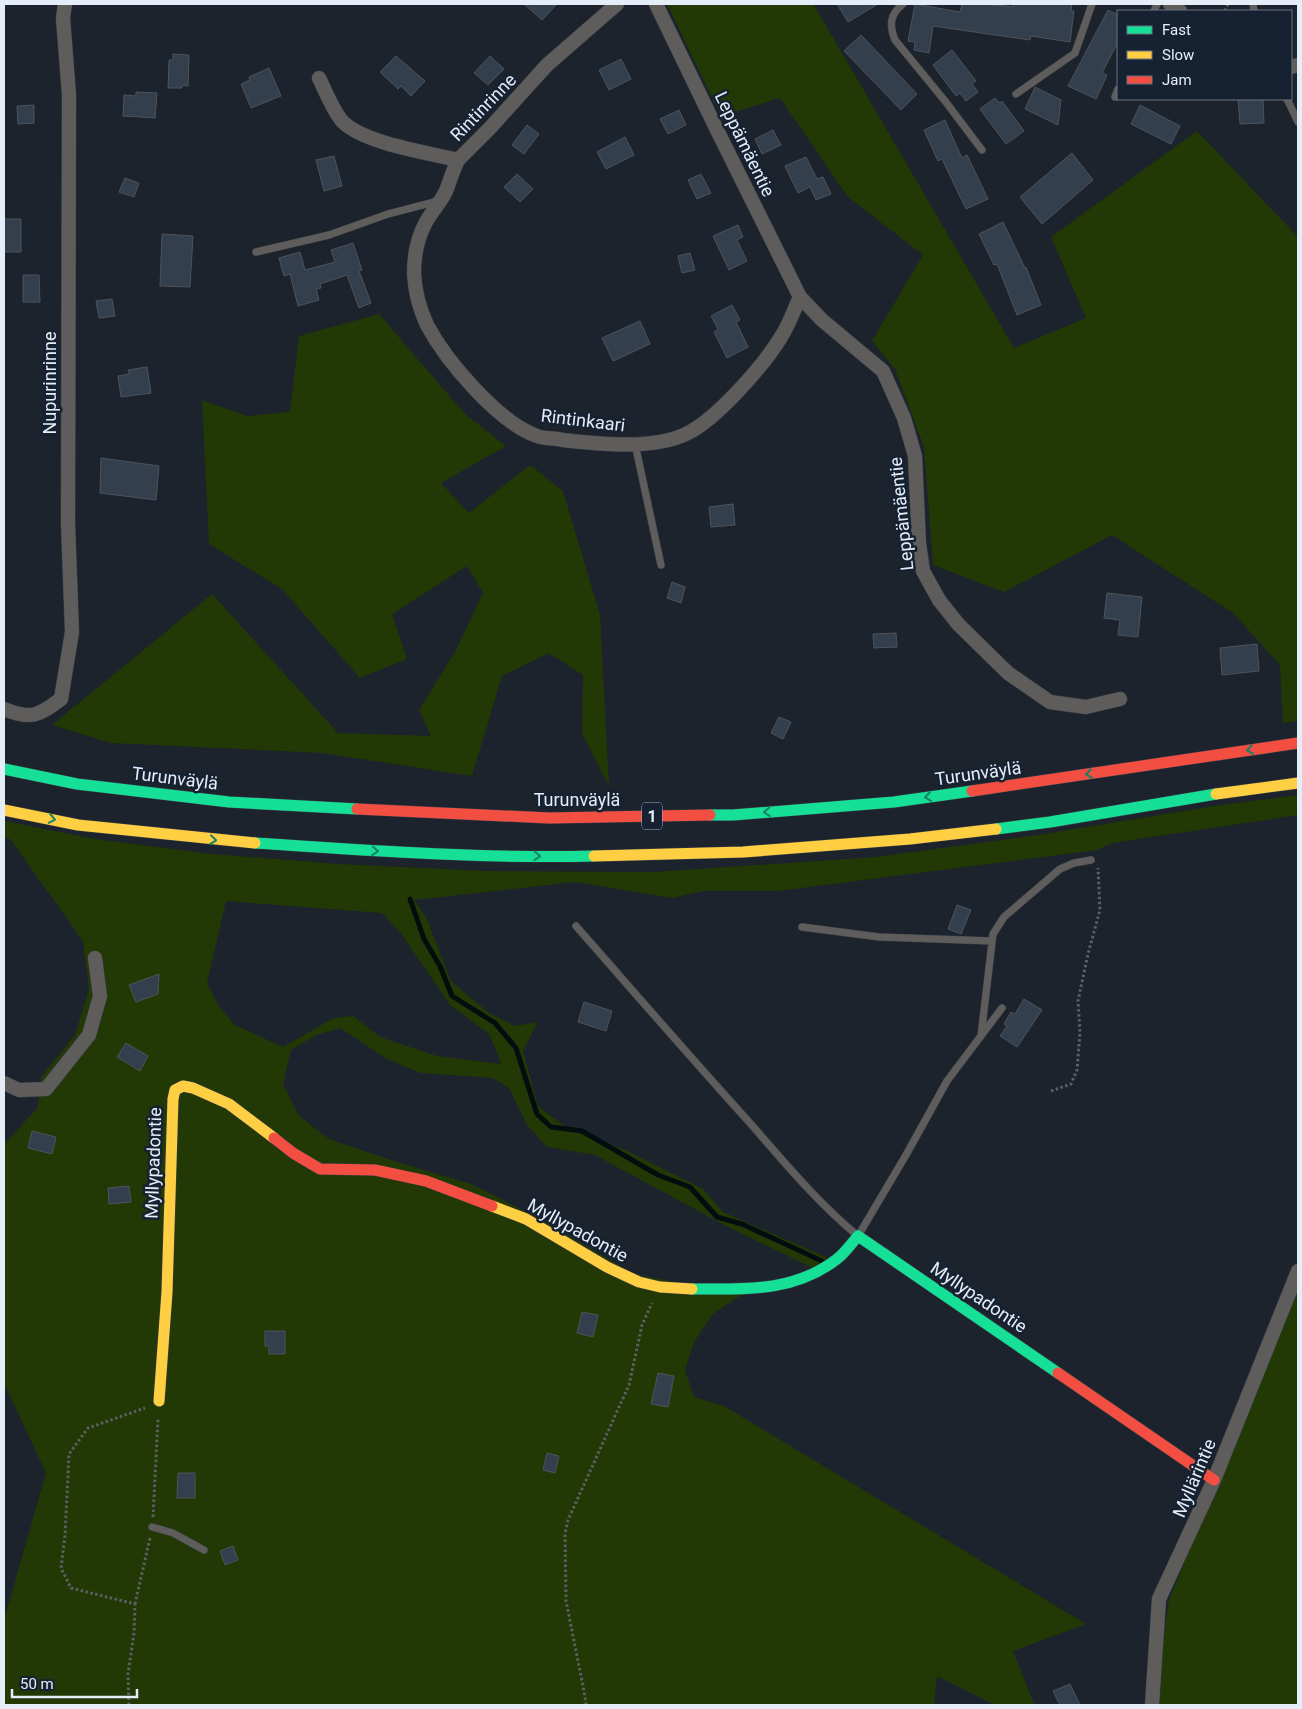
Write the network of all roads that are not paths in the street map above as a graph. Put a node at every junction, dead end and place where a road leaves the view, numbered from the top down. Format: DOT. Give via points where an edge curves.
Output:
graph roads {
  1 [pos="65,4"];
  2 [pos="617,4"];
  3 [pos="656,4"];
  4 [pos="903,4"];
  5 [pos="1092,4"];
  6 [pos="319,78"];
  7 [pos="1117,92"];
  8 [pos="1016,94"];
  9 [pos="1115,97"];
  10 [pos="1287,100"];
  11 [pos="1298,122"];
  12 [pos="982,150"];
  13 [pos="458,160"];
  14 [pos="441,200"];
  15 [pos="256,252"];
  16 [pos="800,297"];
  17 [pos="635,444"];
  18 [pos="661,564"];
  19 [pos="1120,699"];
  20 [pos="4,709"];
  21 [pos="1298,743"];
  22 [pos="4,769"];
  23 [pos="1298,783"];
  24 [pos="4,810"];
  25 [pos="1091,860"];
  26 [pos="576,926"];
  27 [pos="802,927"];
  28 [pos="992,940"];
  29 [pos="95,958"];
  30 [pos="1002,1008"];
  31 [pos="981,1036"];
  32 [pos="4,1083"];
  33 [pos="858,1236"];
  34 [pos="1298,1271"];
  35 [pos="159,1401"];
  36 [pos="1214,1480"];
  37 [pos="152,1527"];
  38 [pos="204,1550"];
  39 [pos="1152,1705"];
  1 -- 20 [label="street, Nupurinrinne" via="62,18 69,95 68,523 72,632 61,699 43,712 21,716"];
  2 -- 13 [label="street, Rintinrinne" via="547,65"];
  3 -- 16 [label="street, Leppämäentie"];
  4 -- 12 [label="lane" via="891,19 894,40"];
  5 -- 8 [label="lane" via="1075,53"];
  6 -- 13 [label="street, Rintinrinne" via="342,122 362,135"];
  7 -- 9 [label="lane"];
  10 -- 11 [label="lane"];
  13 -- 14 [label="street, Rintinkaari"];
  14 -- 15 [label="lane" via="329,235"];
  14 -- 17 [label="street, Rintinkaari" via="424,226 414,273 416,291 427,324 458,369 507,419 538,436 603,444"];
  16 -- 17 [label="street, Rintinkaari" via="782,336 766,360 709,419 686,434 655,443"];
  16 -- 19 [label="street, Leppämäentie" via="887,379 904,418 915,456 922,570 958,624 1008,673 1050,702 1086,707"];
  17 -- 18 [label="lane"];
  21 -- 22 [label="main road, Turunväylä / 1, one-way" via="894,802 733,815 549,818 239,803 77,784"];
  24 -- 23 [label="main road, 1, one-way" via="78,825 229,841 551,857 743,852 910,839 1050,822"];
  25 -- 28 [label="lane" via="1060,869 1004,917"];
  26 -- 33 [label="lane" via="782,1159 837,1219"];
  27 -- 28 [label="lane" via="879,937"];
  28 -- 31 [label="lane"];
  29 -- 32 [label="street" via="100,996 89,1035 46,1089 19,1090"];
  30 -- 31 [label="lane"];
  31 -- 33 [label="lane" via="947,1081"];
  33 -- 35 [label="main road, Myllypadontie" via="839,1258 818,1272 792,1282 760,1289 660,1287 639,1282 607,1267 526,1219 426,1181 375,1170 320,1169 293,1153 229,1104 183,1086 175,1090 173,1099 167,1292"];
  33 -- 36 [label="main road, Myllypadontie"];
  34 -- 36 [label="street, Myllärintie"];
  36 -- 39 [label="street, Myllärintie" via="1160,1599"];
  37 -- 38 [label="lane" via="173,1533"];
}
